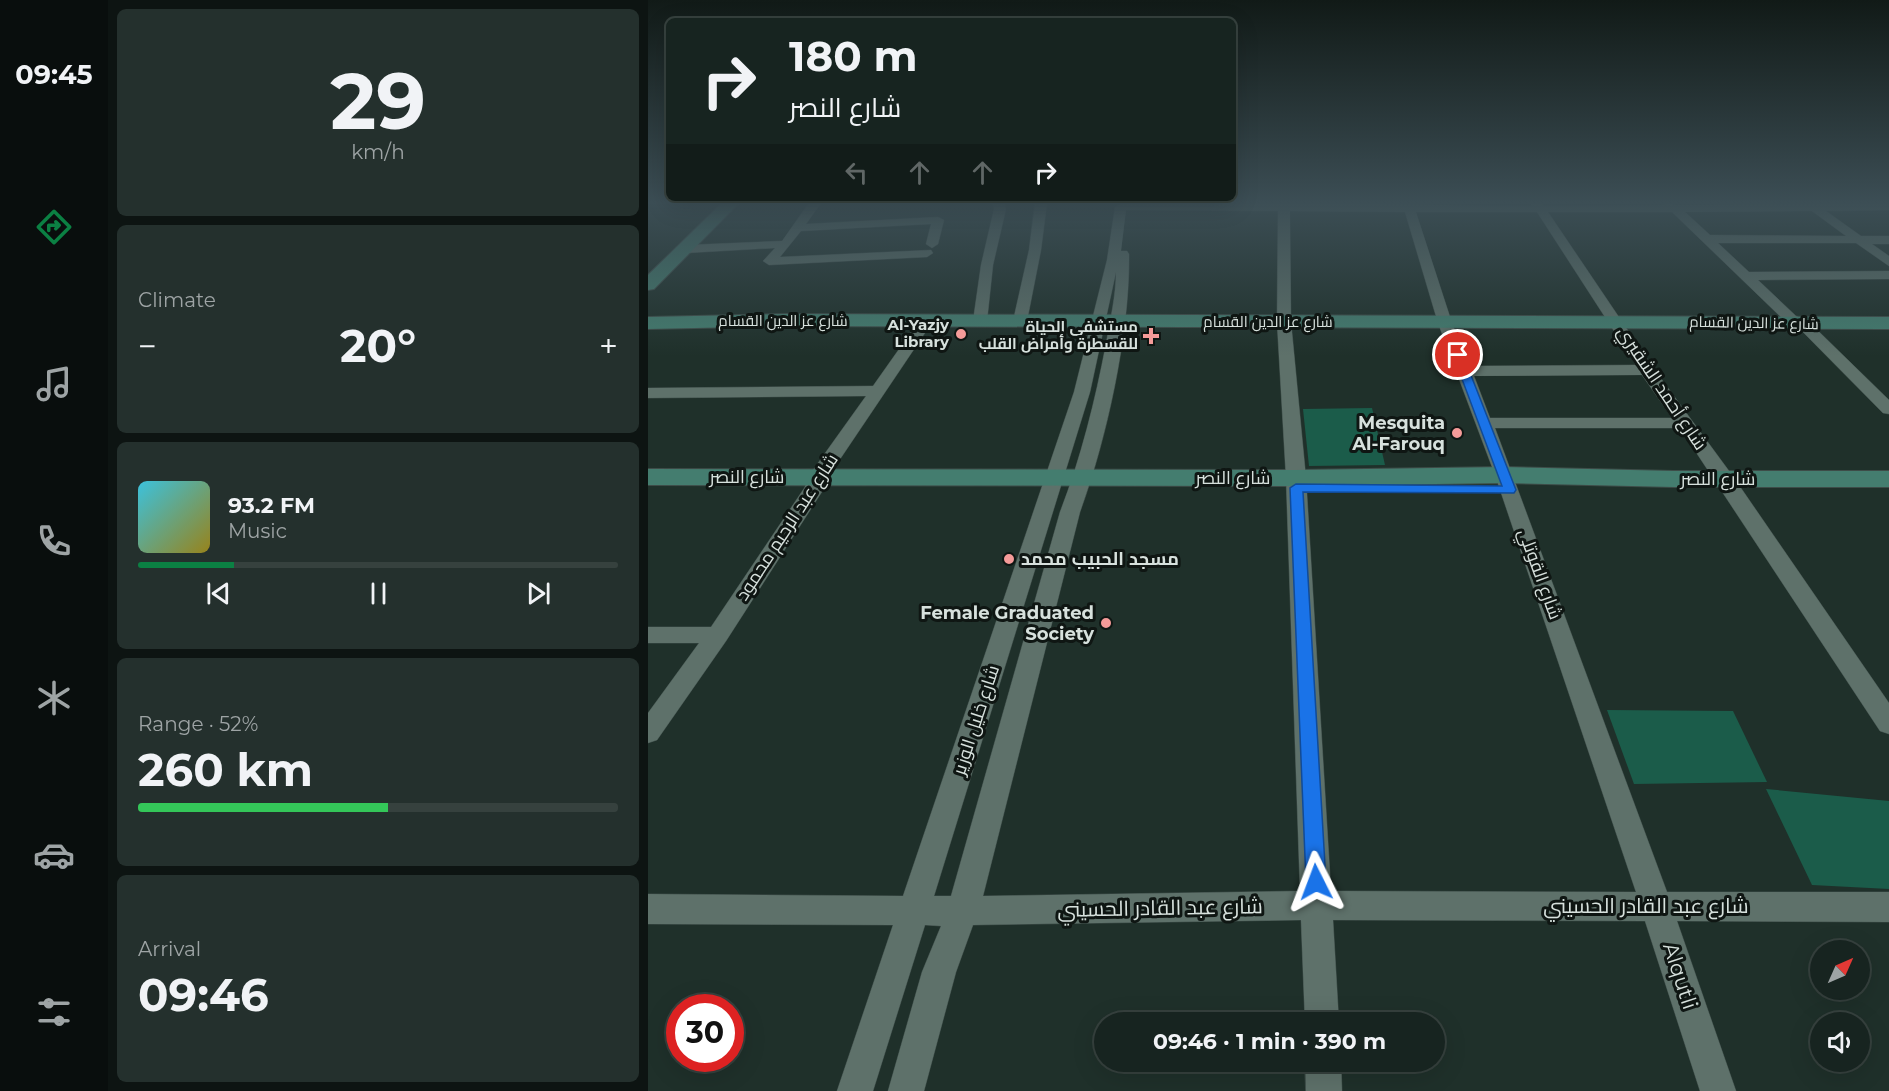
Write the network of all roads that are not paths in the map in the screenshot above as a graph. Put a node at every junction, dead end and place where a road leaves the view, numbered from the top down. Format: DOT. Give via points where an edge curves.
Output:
graph roads {
  1 [pos="681,254"];
  2 [pos="776,254"];
  3 [pos="863,254"];
  4 [pos="990,254"];
  5 [pos="1034,254"];
  6 [pos="1124,254"];
  7 [pos="1284,254"];
  8 [pos="1422,254"];
  9 [pos="1571,254"];
  10 [pos="1723,254"];
  11 [pos="1889,275"];
  12 [pos="1746,276"];
  13 [pos="648,285"];
  14 [pos="1889,319"];
  15 [pos="980,320"];
  16 [pos="1021,320"];
  17 [pos="1107,320"];
  18 [pos="1284,320"];
  19 [pos="1616,320"];
  20 [pos="648,321"];
  21 [pos="926,321"];
  22 [pos="1445,321"];
  23 [pos="1797,322"];
  24 [pos="1889,323"];
  25 [pos="1647,370"];
  26 [pos="1465,372"];
  27 [pos="878,391"];
  28 [pos="1871,392"];
  29 [pos="1889,392"];
  30 [pos="648,393"];
  31 [pos="1889,409"];
  32 [pos="1484,423"];
  33 [pos="1685,423"];
  34 [pos="648,477"];
  35 [pos="1889,479"];
  36 [pos="816,482"];
  37 [pos="1053,482"];
  38 [pos="1081,483"];
  39 [pos="1296,483"];
  40 [pos="1507,483"];
  41 [pos="1728,485"];
  42 [pos="648,487"];
  43 [pos="1889,490"];
  44 [pos="648,635"];
  45 [pos="718,635"];
  46 [pos="1889,724"];
  47 [pos="648,733"];
  48 [pos="1630,827"];
  49 [pos="1317,905"];
  50 [pos="1657,907"];
  51 [pos="1889,907"];
  52 [pos="648,909"];
  53 [pos="914,910"];
  54 [pos="963,911"];
  55 [pos="1322,1012"];
  56 [pos="1323,1072"];
  57 [pos="855,1091"];
  58 [pos="906,1091"];
  59 [pos="1324,1091"];
  60 [pos="1718,1091"];
  1 -- 13 [label="main road"];
  2 -- 3 [label="street" via="769,261"];
  4 -- 15 [label="street"];
  5 -- 16 [label="street"];
  6 -- 17 [label="street, شارع خليل الوزير" via="1123,289"];
  7 -- 18 [label="street"];
  8 -- 22 [label="street, شارع القوتلي"];
  9 -- 19 [label="street, شارع أحمد الشقيري"];
  10 -- 12 [label="street"];
  11 -- 12 [label="street"];
  12 -- 23 [label="street"];
  14 -- 23 [label="main road, شارع عز الدين القسام"];
  15 -- 16 [label="main road, شارع عز الدين القسام"];
  15 -- 20 [label="main road, شارع عز الدين القسام"];
  15 -- 21 [label="main road, شارع عز الدين القسام"];
  16 -- 17 [label="main road, شارع عز الدين القسام"];
  17 -- 18 [label="main road, شارع عز الدين القسام"];
  17 -- 37 [label="street, شارع خليل الوزير"];
  17 -- 38 [label="street, شارع خليل الوزير" via="1105,391"];
  18 -- 22 [label="main road, شارع عز الدين القسام"];
  18 -- 39 [label="street"];
  19 -- 22 [label="main road, شارع عز الدين القسام"];
  19 -- 23 [label="main road, شارع عز الدين القسام"];
  19 -- 25 [label="street, شارع أحمد الشقيري"];
  20 -- 21 [label="main road, شارع عز الدين القسام"];
  21 -- 27 [label="street, شارع عبد الرحيم محمود"];
  22 -- 26 [label="street, شارع القوتلي"];
  23 -- 24 [label="main road, شارع عز الدين القسام"];
  23 -- 28 [label="street"];
  25 -- 26 [label="street"];
  25 -- 33 [label="street, شارع أحمد الشقيري"];
  26 -- 32 [label="street, شارع القوتلي"];
  27 -- 30 [label="street"];
  27 -- 36 [label="street, شارع عبد الرحيم محمود"];
  28 -- 29 [label="street"];
  28 -- 31 [label="street"];
  32 -- 33 [label="street"];
  32 -- 40 [label="street, شارع القوتلي"];
  33 -- 41 [label="street, شارع أحمد الشقيري"];
  34 -- 36 [label="main road, شارع النصر"];
  35 -- 41 [label="main road, شارع النصر"];
  36 -- 37 [label="main road, شارع النصر"];
  36 -- 42 [label="main road, شارع النصر"];
  36 -- 45 [label="street, شارع عبد الرحيم محمود"];
  37 -- 38 [label="main road, شارع النصر"];
  37 -- 53 [label="street, شارع خليل الوزير"];
  38 -- 39 [label="main road, شارع النصر"];
  38 -- 54 [label="street, شارع خليل الوزير"];
  39 -- 40 [label="main road, شارع النصر"];
  39 -- 49 [label="street"];
  40 -- 41 [label="main road, شارع النصر"];
  40 -- 48 [label="street, شارع القوتلي"];
  41 -- 43 [label="main road, شارع النصر"];
  41 -- 46 [label="street, شارع أحمد الشقيري"];
  44 -- 45 [label="street"];
  45 -- 47 [label="street, شارع عبد الرحيم محمود"];
  48 -- 50 [label="street, Alqutli"];
  49 -- 50 [label="street, شارع عبد القادر الحسيني"];
  49 -- 54 [label="street, شارع عبد القادر الحسيني"];
  49 -- 55 [label="street"];
  50 -- 51 [label="street, شارع عبد القادر الحسيني"];
  50 -- 60 [label="street, Alqutli"];
  52 -- 53 [label="street, شارع عبد القادر الحسيني"];
  53 -- 54 [label="street, شارع عبد القادر الحسيني"];
  53 -- 57 [label="street, شارع خليل الوزير"];
  54 -- 58 [label="street, شارع خليل الوزير" via="939,972"];
  56 -- 59 [label="street"];
}
